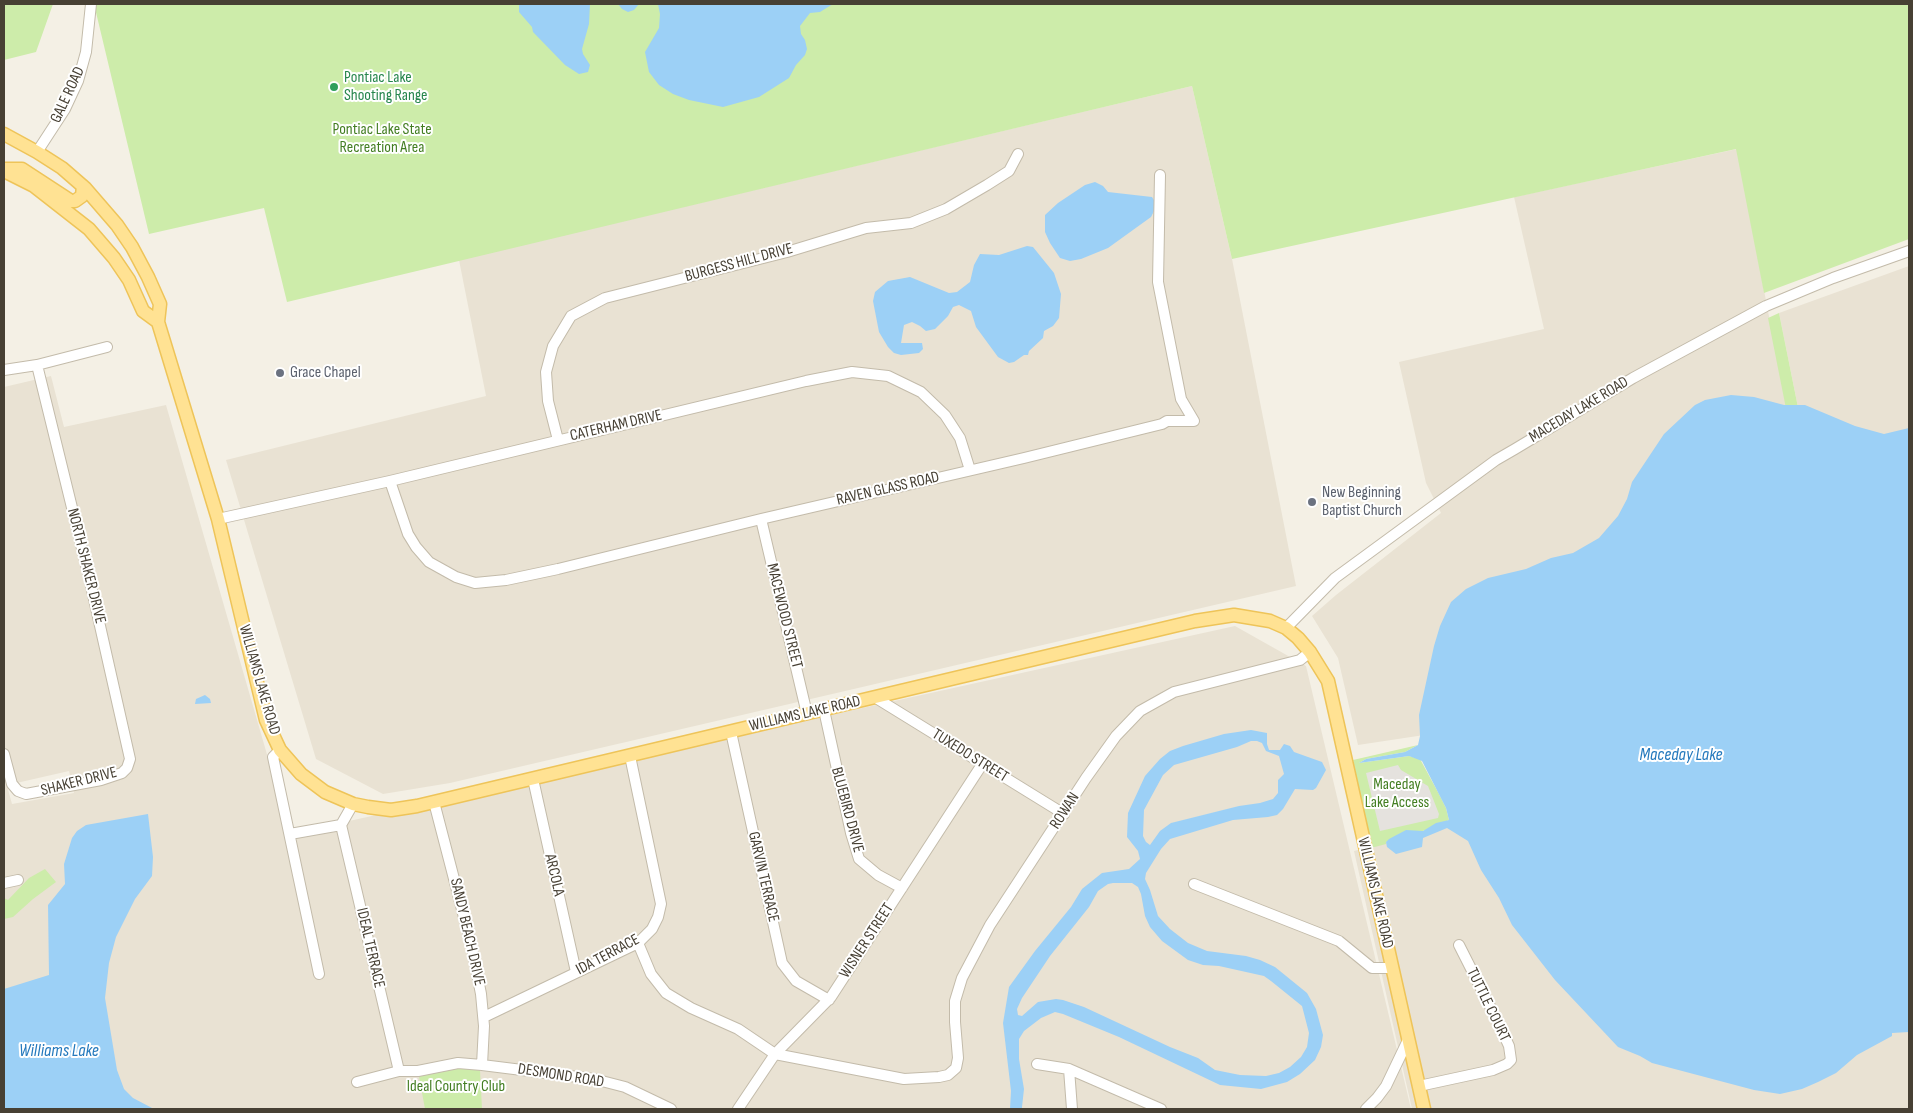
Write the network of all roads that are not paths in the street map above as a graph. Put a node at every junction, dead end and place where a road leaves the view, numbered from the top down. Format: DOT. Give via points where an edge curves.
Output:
graph roads {
  1 [pos="91,4"];
  2 [pos="4,134"];
  3 [pos="37,152"];
  4 [pos="1018,154"];
  5 [pos="4,170"];
  6 [pos="1160,175"];
  7 [pos="83,186"];
  8 [pos="1909,251"];
  9 [pos="135,253"];
  10 [pos="117,262"];
  11 [pos="158,322"];
  12 [pos="108,348"];
  13 [pos="36,365"];
  14 [pos="4,370"];
  15 [pos="558,440"];
  16 [pos="970,470"];
  17 [pos="390,481"];
  18 [pos="218,519"];
  19 [pos="761,519"];
  20 [pos="1286,628"];
  21 [pos="1310,652"];
  22 [pos="876,698"];
  23 [pos="824,710"];
  24 [pos="807,714"];
  25 [pos="731,732"];
  26 [pos="280,750"];
  27 [pos="4,754"];
  28 [pos="630,756"];
  29 [pos="983,763"];
  30 [pos="128,768"];
  31 [pos="533,779"];
  32 [pos="434,802"];
  33 [pos="353,804"];
  34 [pos="1064,814"];
  35 [pos="341,825"];
  36 [pos="290,834"];
  37 [pos="18,880"];
  38 [pos="4,883"];
  39 [pos="1194,884"];
  40 [pos="902,888"];
  41 [pos="638,943"];
  42 [pos="1459,945"];
  43 [pos="1392,968"];
  44 [pos="576,972"];
  45 [pos="319,974"];
  46 [pos="829,1000"];
  47 [pos="484,1017"];
  48 [pos="1408,1040"];
  49 [pos="775,1054"];
  50 [pos="1036,1064"];
  51 [pos="482,1065"];
  52 [pos="1069,1069"];
  53 [pos="399,1071"];
  54 [pos="357,1082"];
  55 [pos="1419,1086"];
  56 [pos="672,1109"];
  57 [pos="738,1109"];
  58 [pos="1072,1109"];
  59 [pos="1161,1109"];
  60 [pos="1366,1109"];
  61 [pos="1424,1109"];
  1 -- 3 [label="street, GALE ROAD" via="86,52 78,81"];
  2 -- 3 [label="main road, WILLIAMS LAKE ROAD"];
  3 -- 7 [label="main road, WILLIAMS LAKE ROAD"];
  4 -- 15 [label="street, BURGESS HILL DRIVE" via="1009,171 946,209 911,223 866,228 787,252 606,298 571,316 552,346 546,372 548,401"];
  5 -- 7 [label="main road" via="22,169 71,201 82,196"];
  5 -- 10 [label="main road, WILLIAMS LAKE ROAD" via="34,186 89,229"];
  6 -- 16 [label="street, RAVEN GLASS ROAD" via="1158,282 1181,399 1194,421 1168,421"];
  7 -- 9 [label="main road, WILLIAMS LAKE ROAD" via="117,225"];
  8 -- 20 [label="street, MACEDAY LAKE ROAD" via="1766,306 1632,378 1515,448 1335,578"];
  9 -- 10 [label="main road" via="125,262"];
  9 -- 11 [label="main road, WILLIAMS LAKE ROAD" via="160,304"];
  10 -- 11 [label="main road, WILLIAMS LAKE ROAD" via="143,311"];
  11 -- 18 [label="main road, WILLIAMS LAKE ROAD"];
  12 -- 13 [label="street"];
  13 -- 14 [label="street"];
  13 -- 30 [label="street, NORTH SHAKER DRIVE" via="122,717 129,752"];
  15 -- 16 [label="street, CATERHAM DRIVE" via="852,372 888,376 920,392 945,415 960,438"];
  15 -- 17 [label="street, CATERHAM DRIVE"];
  16 -- 19 [label="street, RAVEN GLASS ROAD"];
  17 -- 18 [label="street, CATERHAM DRIVE"];
  17 -- 19 [label="street, RAVEN GLASS ROAD" via="408,534 416,547 430,562 456,577 475,583 558,569"];
  18 -- 26 [label="main road, WILLIAMS LAKE ROAD" via="266,720"];
  19 -- 24 [label="street, MACEWOOD STREET"];
  20 -- 21 [label="main road, WILLIAMS LAKE ROAD"];
  20 -- 22 [label="main road, WILLIAMS LAKE ROAD" via="1254,617 1210,617"];
  21 -- 34 [label="street, ROWAN" via="1300,660 1174,692 1140,711 1116,736"];
  21 -- 43 [label="main road, WILLIAMS LAKE ROAD" via="1330,688"];
  22 -- 23 [label="main road, WILLIAMS LAKE ROAD"];
  22 -- 29 [label="street, TUXEDO STREET"];
  23 -- 24 [label="main road, WILLIAMS LAKE ROAD"];
  23 -- 40 [label="street, BLUEBIRD DRIVE" via="848,824 859,859 878,875"];
  24 -- 25 [label="main road, WILLIAMS LAKE ROAD"];
  25 -- 28 [label="main road, WILLIAMS LAKE ROAD"];
  25 -- 46 [label="street, GARVIN TERRACE" via="782,964 796,981"];
  26 -- 33 [label="main road, WILLIAMS LAKE ROAD" via="301,774 325,792"];
  26 -- 36 [label="street" via="273,756"];
  27 -- 30 [label="street, SHAKER DRIVE" via="12,784 18,791 30,794 101,780"];
  28 -- 31 [label="main road, WILLIAMS LAKE ROAD"];
  28 -- 41 [label="street, IDA TERRACE" via="661,904 652,929"];
  29 -- 34 [label="street, TUXEDO STREET"];
  29 -- 40 [label="street, WISNER STREET"];
  31 -- 32 [label="main road, WILLIAMS LAKE ROAD"];
  31 -- 44 [label="street, ARCOLA"];
  32 -- 33 [label="main road, WILLIAMS LAKE ROAD" via="391,810"];
  32 -- 47 [label="street, SANDY BEACH DRIVE" via="472,948"];
  33 -- 35 [label="street"];
  34 -- 49 [label="street, ROWAN" via="990,925 962,978 955,1001 958,1058 956,1068 948,1075 904,1079"];
  35 -- 36 [label="street"];
  35 -- 53 [label="street, IDEAL TERRACE"];
  36 -- 45 [label="street"];
  37 -- 38 [label="street"];
  39 -- 43 [label="street" via="1339,941 1372,968"];
  40 -- 46 [label="street, WISNER STREET"];
  41 -- 44 [label="street, IDA TERRACE"];
  41 -- 49 [label="street" via="652,974 666,993 738,1029"];
  42 -- 55 [label="street, TUTTLE COURT" via="1509,1046 1511,1060 1494,1070"];
  43 -- 48 [label="main road, WILLIAMS LAKE ROAD"];
  44 -- 47 [label="street, IDA TERRACE"];
  46 -- 49 [label="street, WISNER STREET"];
  47 -- 51 [label="street, SANDY BEACH DRIVE"];
  48 -- 55 [label="main road, WILLIAMS LAKE ROAD"];
  48 -- 60 [label="street" via="1386,1086"];
  49 -- 57 [label="street, WISNER STREET"];
  50 -- 52 [label="street"];
  51 -- 53 [label="street, DESMOND ROAD" via="458,1063 418,1071"];
  51 -- 56 [label="street, DESMOND ROAD" via="594,1079 625,1087"];
  52 -- 58 [label="street"];
  52 -- 59 [label="street"];
  53 -- 54 [label="street, DESMOND ROAD"];
  55 -- 61 [label="main road, WILLIAMS LAKE ROAD"];
}
